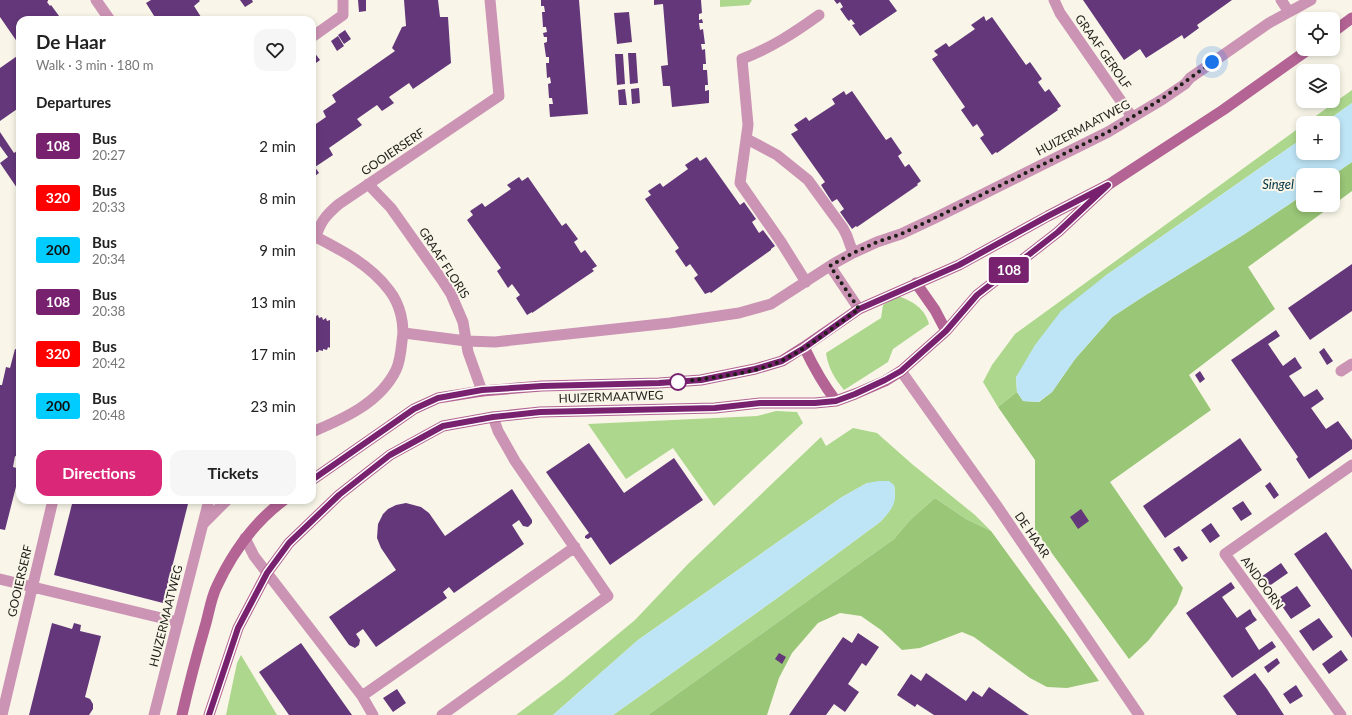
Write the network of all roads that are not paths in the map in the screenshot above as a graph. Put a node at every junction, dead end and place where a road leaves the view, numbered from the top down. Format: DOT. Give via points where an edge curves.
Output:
graph roads {
  1 [pos="96,0"];
  2 [pos="343,0"];
  3 [pos="490,0"];
  4 [pos="1054,0"];
  5 [pos="1281,0"];
  6 [pos="1311,0"];
  7 [pos="1289,12"];
  8 [pos="819,15"];
  9 [pos="107,16"];
  10 [pos="1352,18"];
  11 [pos="1340,27"];
  12 [pos="316,34"];
  13 [pos="1299,56"];
  14 [pos="1132,117"];
  15 [pos="747,139"];
  16 [pos="368,184"];
  17 [pos="1108,185"];
  18 [pos="316,232"];
  19 [pos="316,237"];
  20 [pos="853,253"];
  21 [pos="830,266"];
  22 [pos="806,282"];
  23 [pos="916,283"];
  24 [pos="859,309"];
  25 [pos="946,331"];
  26 [pos="404,333"];
  27 [pos="466,341"];
  28 [pos="804,348"];
  29 [pos="1352,364"];
  30 [pos="901,371"];
  31 [pos="1341,371"];
  32 [pos="482,390"];
  33 [pos="836,401"];
  34 [pos="493,417"];
  35 [pos="316,430"];
  36 [pos="1352,465"];
  37 [pos="316,477"];
  38 [pos="52,504"];
  39 [pos="208,504"];
  40 [pos="223,504"];
  41 [pos="279,504"];
  42 [pos="203,523"];
  43 [pos="245,538"];
  44 [pos="575,548"];
  45 [pos="267,573"];
  46 [pos="0,579"];
  47 [pos="33,587"];
  48 [pos="178,622"];
  49 [pos="362,696"];
  50 [pos="2,715"];
  51 [pos="154,715"];
  52 [pos="182,715"];
  53 [pos="209,715"];
  54 [pos="373,715"];
  55 [pos="442,715"];
  56 [pos="1139,715"];
  57 [pos="1341,715"];
  1 -- 9 [label="street"];
  2 -- 12 [label="street" via="344,15"];
  3 -- 16 [label="street, GOOIERSERF" via="499,96"];
  4 -- 14 [label="street, GRAAF GEROLF" via="1060,13"];
  5 -- 7 [label="street"];
  6 -- 7 [label="street, HUIZERMAATWEG"];
  7 -- 14 [label="street, HUIZERMAATWEG" via="1257,31 1185,84"];
  8 -- 15 [label="street" via="791,36 742,59"];
  10 -- 11 [label="main road"];
  13 -- 17 [label="main road, HUIZERMAATWEG" via="1223,110"];
  14 -- 20 [label="street, HUIZERMAATWEG" via="1108,132 935,218"];
  15 -- 20 [label="street" via="777,155 808,180 843,228"];
  15 -- 22 [label="street" via="740,183"];
  16 -- 18 [label="street, GOOIERSERF" via="328,213"];
  16 -- 27 [label="street, GRAAF FLORIS" via="391,208 442,280 463,322"];
  17 -- 23 [label="main road, HUIZERMAATWEG" via="959,265"];
  17 -- 25 [label="main road, HUIZERMAATWEG" via="1058,232 977,295"];
  19 -- 26 [label="street" via="354,258 382,281 401,312"];
  20 -- 21 [label="street, HUIZERMAATWEG"];
  21 -- 22 [label="street, HUIZERMAATWEG"];
  21 -- 24 [label="street"];
  22 -- 27 [label="street, HUIZERMAATWEG" via="771,304 739,313 503,341"];
  23 -- 24 [label="main road, HUIZERMAATWEG"];
  23 -- 25 [label="main road"];
  24 -- 28 [label="main road, HUIZERMAATWEG"];
  25 -- 30 [label="main road, HUIZERMAATWEG"];
  26 -- 27 [label="street, HUIZERMAATWEG"];
  26 -- 35 [label="street" via="396,369 380,392 355,412"];
  27 -- 32 [label="street, GRAAF FLORIS"];
  28 -- 32 [label="main road, HUIZERMAATWEG" via="782,361 701,380"];
  28 -- 33 [label="main road"];
  29 -- 31 [label="street"];
  30 -- 33 [label="main road, HUIZERMAATWEG" via="871,388"];
  30 -- 56 [label="street, DE HAAR" via="997,506"];
  32 -- 37 [label="main road, HUIZERMAATWEG" via="438,398 414,409"];
  33 -- 34 [label="main road, HUIZERMAATWEG" via="760,403 715,408 540,412"];
  34 -- 44 [label="street" via="515,461"];
  34 -- 45 [label="main road, HUIZERMAATWEG" via="443,426 390,455 339,495 289,543"];
  36 -- 57 [label="street, ANDOORN" via="1225,554"];
  38 -- 47 [label="street, GOOIERSERF"];
  39 -- 42 [label="street, HUIZERMAATWEG"];
  40 -- 42 [label="street"];
  41 -- 43 [label="main road"];
  42 -- 48 [label="street, HUIZERMAATWEG"];
  43 -- 45 [label="street"];
  43 -- 52 [label="main road" via="215,590"];
  44 -- 49 [label="street"];
  44 -- 55 [label="street" via="608,596"];
  45 -- 49 [label="street"];
  45 -- 53 [label="main road, HUIZERMAATWEG" via="238,628"];
  46 -- 47 [label="street"];
  47 -- 48 [label="street"];
  47 -- 50 [label="street, GOOIERSERF"];
  48 -- 51 [label="street, HUIZERMAATWEG"];
  49 -- 54 [label="street"];
}
